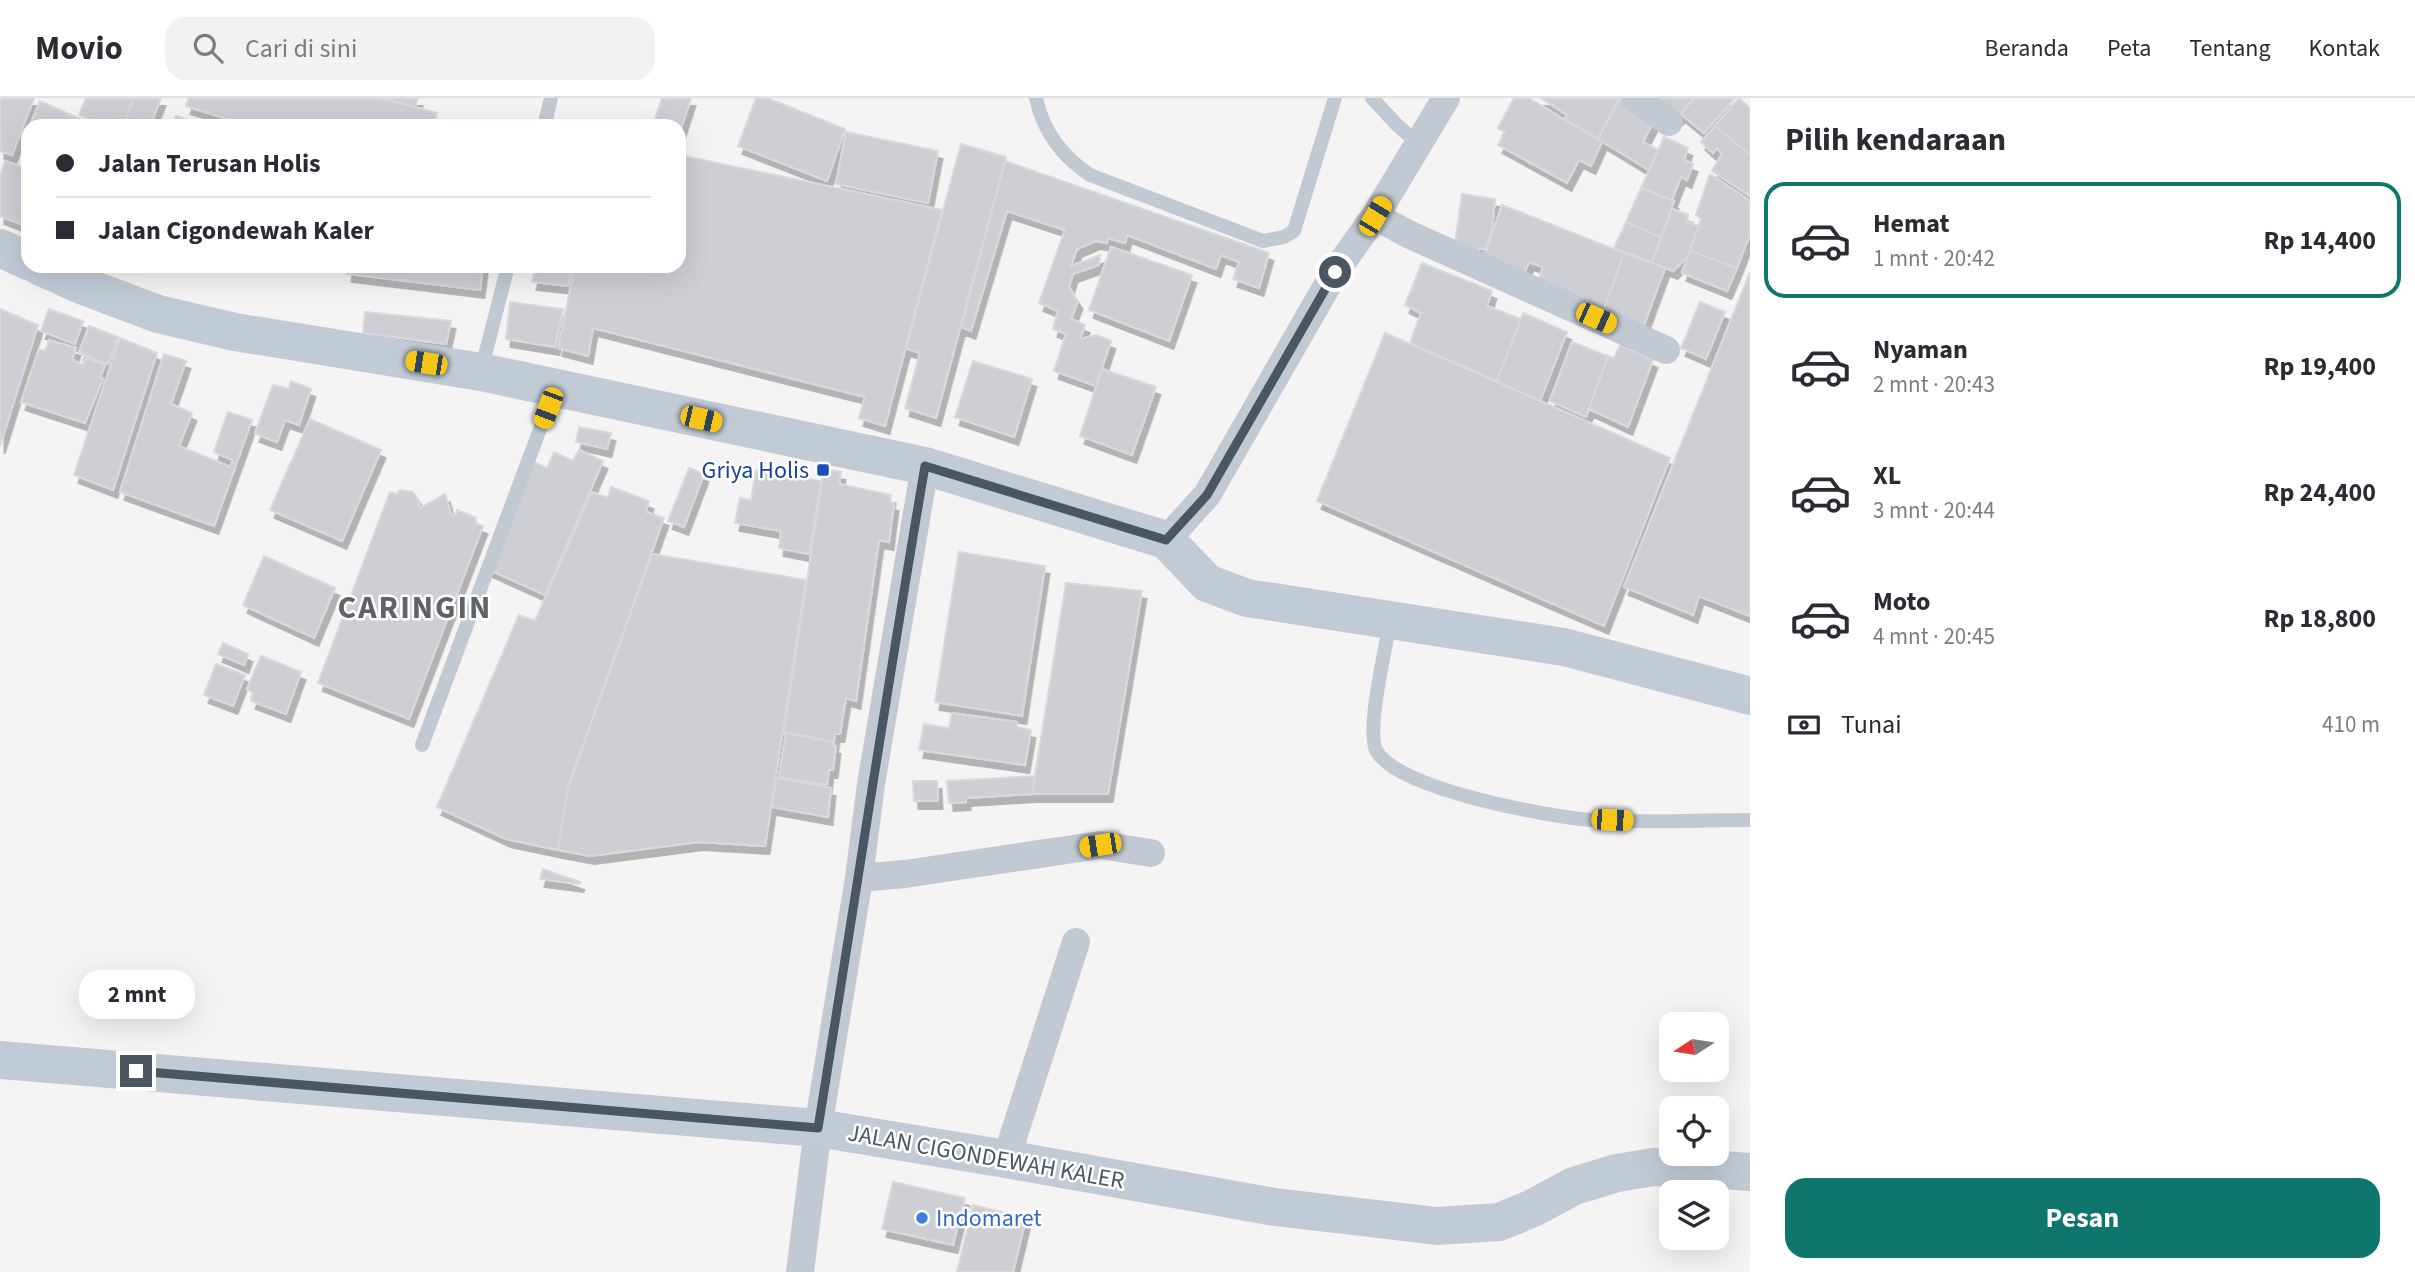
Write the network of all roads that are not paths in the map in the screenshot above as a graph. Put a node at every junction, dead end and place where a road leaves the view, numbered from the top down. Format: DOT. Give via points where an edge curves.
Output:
graph roads {
  1 [pos="551,98"];
  2 [pos="1036,98"];
  3 [pos="1335,98"];
  4 [pos="1372,98"];
  5 [pos="1446,98"];
  6 [pos="1634,98"];
  7 [pos="546,119"];
  8 [pos="1669,122"];
  9 [pos="1419,144"];
  10 [pos="1375,216"];
  11 [pos="0,248"];
  12 [pos="21,258"];
  13 [pos="54,273"];
  14 [pos="506,273"];
  15 [pos="1666,350"];
  16 [pos="481,372"];
  17 [pos="556,387"];
  18 [pos="925,466"];
  19 [pos="1166,540"];
  20 [pos="1391,620"];
  21 [pos="1750,696"];
  22 [pos="422,745"];
  23 [pos="1750,820"];
  24 [pos="1151,853"];
  25 [pos="859,878"];
  26 [pos="1076,942"];
  27 [pos="0,1060"];
  28 [pos="818,1128"];
  29 [pos="1006,1159"];
  30 [pos="1750,1172"];
  31 [pos="800,1272"];
  1 -- 7 [label="lane"];
  2 -- 3 [label="lane" via="1051,136 1068,158 1090,175 1264,241 1294,231"];
  4 -- 9 [label="lane"];
  5 -- 9 [label="street"];
  6 -- 8 [label="street"];
  9 -- 10 [label="street"];
  10 -- 15 [label="street"];
  10 -- 19 [label="street" via="1335,272 1207,495"];
  11 -- 12 [label="main road"];
  13 -- 16 [label="main road" via="158,314 234,332"];
  14 -- 16 [label="lane"];
  16 -- 17 [label="main road"];
  17 -- 18 [label="main road"];
  17 -- 22 [label="lane"];
  18 -- 19 [label="main road"];
  18 -- 25 [label="street"];
  19 -- 20 [label="main road" via="1207,583 1247,598"];
  20 -- 21 [label="main road" via="1564,646"];
  20 -- 23 [label="lane" via="1372,730 1376,751 1390,766 1418,781 1502,804 1589,819"];
  24 -- 25 [label="street" via="1100,845"];
  25 -- 28 [label="street"];
  26 -- 29 [label="street"];
  27 -- 28 [label="main road, JALAN CIGONDEWAH KALER"];
  28 -- 29 [label="main road, JALAN CIGONDEWAH KALER"];
  28 -- 31 [label="street"];
  29 -- 30 [label="main road, JALAN CIGONDEWAH KALER" via="1275,1207 1437,1226 1499,1222 1574,1186 1617,1173 1653,1167"];
}
